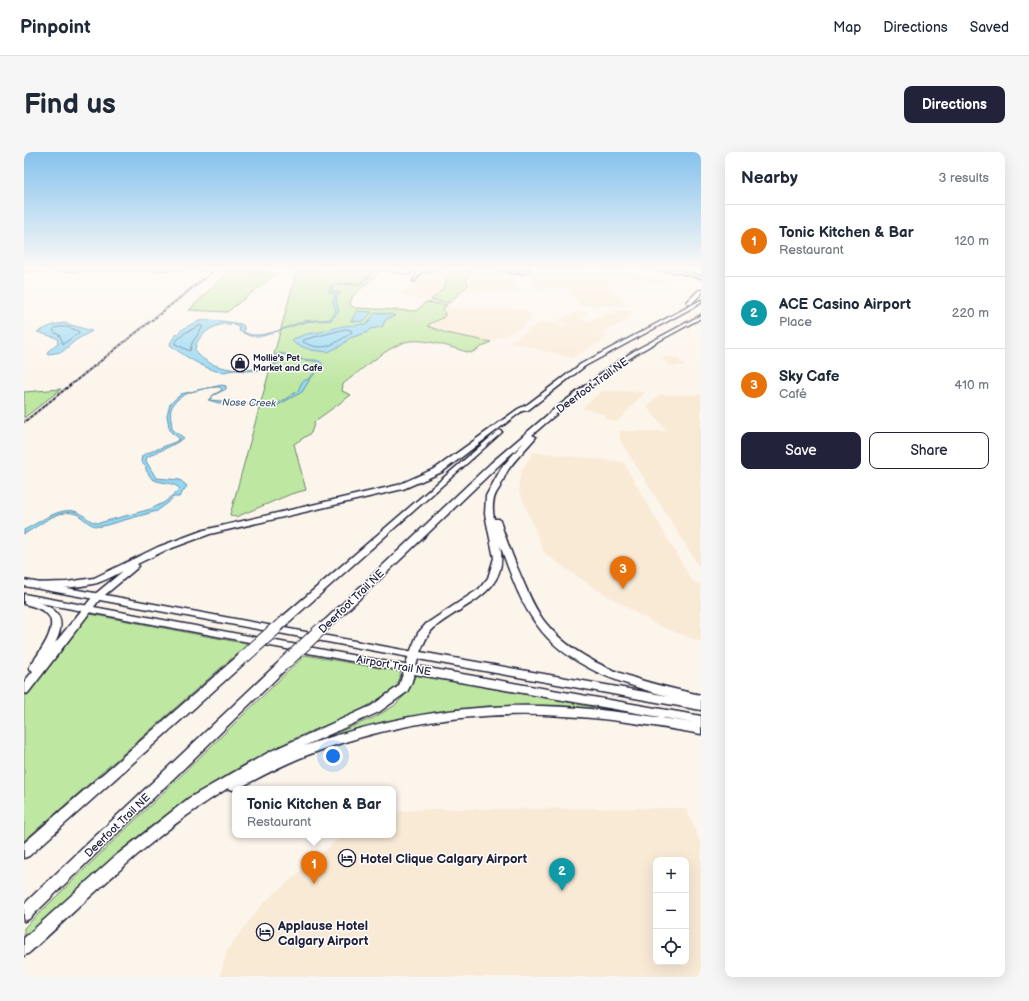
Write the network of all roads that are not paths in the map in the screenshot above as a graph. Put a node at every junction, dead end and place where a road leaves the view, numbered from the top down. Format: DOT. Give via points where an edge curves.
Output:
graph roads {
  1 [pos="682,308"];
  2 [pos="689,308"];
  3 [pos="701,317"];
  4 [pos="639,334"];
  5 [pos="565,405"];
  6 [pos="529,406"];
  7 [pos="496,484"];
  8 [pos="182,540"];
  9 [pos="24,583"];
  10 [pos="34,585"];
  11 [pos="24,597"];
  12 [pos="97,597"];
  13 [pos="24,601"];
  14 [pos="86,609"];
  15 [pos="414,655"];
  16 [pos="410,669"];
  17 [pos="24,683"];
  18 [pos="24,690"];
  19 [pos="701,698"];
  20 [pos="701,706"];
  21 [pos="701,720"];
  22 [pos="701,729"];
  23 [pos="232,786"];
  24 [pos="232,786"];
  25 [pos="149,837"];
  26 [pos="24,852"];
  27 [pos="24,914"];
  28 [pos="24,948"];
  1 -- 4 [label="highway"];
  2 -- 4 [label="highway, Deerfoot Trail NE"];
  3 -- 5 [label="highway, Deerfoot Trail NE" via="660,338 609,370"];
  4 -- 6 [label="highway, Deerfoot Trail NE" via="583,365"];
  5 -- 7 [label="highway" via="518,454"];
  5 -- 27 [label="highway, Deerfoot Trail NE, bridge" via="494,465"];
  6 -- 8 [label="highway" via="438,470 421,479 367,496 229,526"];
  6 -- 26 [label="highway, Deerfoot Trail NE, bridge"];
  7 -- 15 [label="highway" via="488,505 498,558 493,575 482,592 430,626 422,636"];
  7 -- 19 [label="highway" via="493,497 494,514 500,534 522,592 548,632 583,659 609,672 637,683"];
  8 -- 10 [label="highway" via="96,580 67,585"];
  8 -- 12 [label="highway" via="128,570"];
  9 -- 10 [label="main road, Airport Trail NE"];
  10 -- 12 [label="main road, Airport Trail NE"];
  11 -- 14 [label="main road, Airport Trail NE"];
  12 -- 14 [label="highway"];
  12 -- 15 [label="main road, Airport Trail NE"];
  13 -- 17 [label="highway" via="44,606 53,612 57,625 53,640"];
  14 -- 16 [label="main road, Airport Trail NE"];
  14 -- 18 [label="highway"];
  15 -- 16 [label="highway"];
  15 -- 20 [label="highway, Airport Trail NE"];
  16 -- 21 [label="highway, Airport Trail NE"];
  16 -- 25 [label="highway" via="406,684 375,709 250,768 194,802"];
  22 -- 24 [label="highway" via="595,714 518,710 443,715 389,724 320,744"];
  23 -- 25 [label="highway"];
  25 -- 28 [label="highway"];
}
